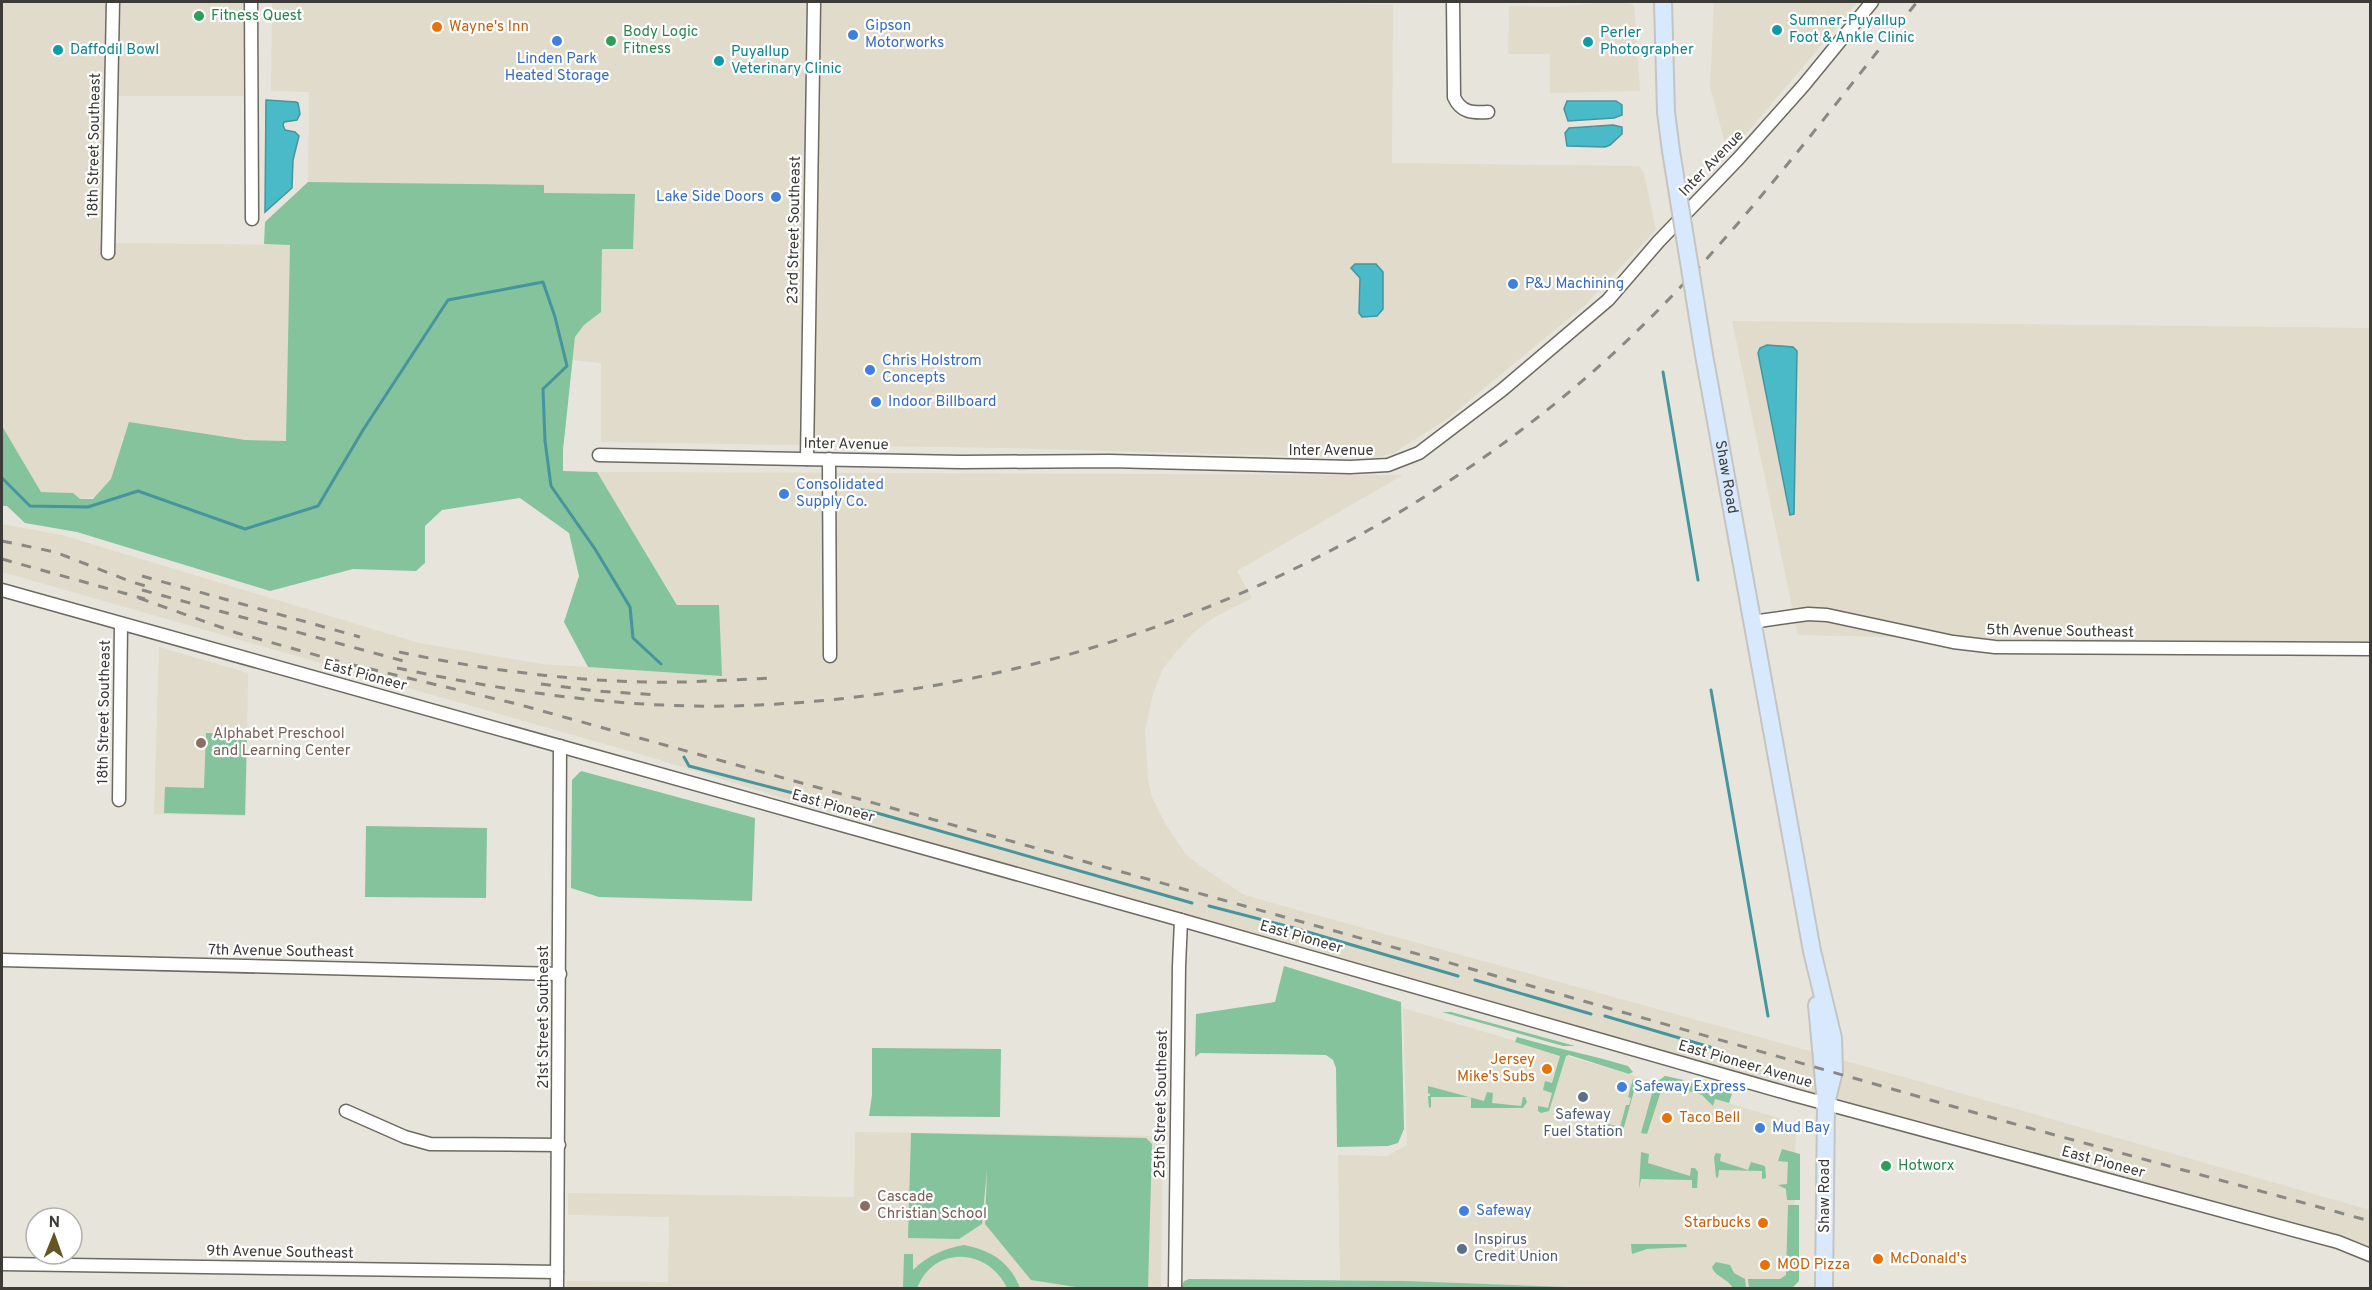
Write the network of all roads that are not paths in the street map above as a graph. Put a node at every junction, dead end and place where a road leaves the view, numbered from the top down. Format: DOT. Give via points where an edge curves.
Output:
graph roads {
  1 [pos="113,2"];
  2 [pos="251,2"];
  3 [pos="814,2"];
  4 [pos="1453,2"];
  5 [pos="1663,2"];
  6 [pos="1872,2"];
  7 [pos="1488,112"];
  8 [pos="252,219"];
  9 [pos="108,253"];
  10 [pos="599,455"];
  11 [pos="807,459"];
  12 [pos="829,459"];
  13 [pos="2,590"];
  14 [pos="1752,622"];
  15 [pos="121,624"];
  16 [pos="2370,649"];
  17 [pos="830,656"];
  18 [pos="560,746"];
  19 [pos="119,800"];
  20 [pos="1181,920"];
  21 [pos="2,960"];
  22 [pos="560,974"];
  23 [pos="1656,1055"];
  24 [pos="1826,1103"];
  25 [pos="346,1111"];
  26 [pos="559,1145"];
  27 [pos="2370,1255"];
  28 [pos="2,1264"];
  29 [pos="557,1272"];
  30 [pos="557,1288"];
  31 [pos="1175,1288"];
  32 [pos="1824,1288"];
  1 -- 9 [label="street, 18th Street Southeast"];
  2 -- 8 [label="street"];
  3 -- 11 [label="street, 23rd Street Southeast"];
  4 -- 7 [label="street" via="1455,97 1467,111"];
  5 -- 14 [label="main road, Shaw Road, bridge" via="1671,151"];
  6 -- 12 [label="street, Inter Avenue" via="1804,85 1608,300 1502,390 1406,459 1378,467 1312,467"];
  10 -- 11 [label="street, Inter Avenue"];
  11 -- 12 [label="street, Inter Avenue"];
  12 -- 17 [label="street"];
  13 -- 15 [label="street, East Pioneer"];
  14 -- 16 [label="street, 5th Avenue Southeast" via="1827,615 1995,647"];
  14 -- 24 [label="main road, Shaw Road" via="1812,951 1833,1038 1834,1071"];
  15 -- 18 [label="street, East Pioneer"];
  15 -- 19 [label="street, 18th Street Southeast"];
  18 -- 20 [label="street, East Pioneer"];
  18 -- 22 [label="street, 21st Street Southeast"];
  20 -- 23 [label="street, East Pioneer"];
  20 -- 31 [label="street, 25th Street Southeast"];
  21 -- 22 [label="street, 7th Avenue Southeast"];
  22 -- 26 [label="street, 21st Street Southeast"];
  23 -- 24 [label="street, East Pioneer Avenue"];
  24 -- 27 [label="street, East Pioneer" via="2338,1242"];
  24 -- 32 [label="main road, Shaw Road"];
  25 -- 26 [label="street" via="430,1144"];
  26 -- 29 [label="street, 21st Street Southeast"];
  28 -- 29 [label="street, 9th Avenue Southeast"];
  29 -- 30 [label="street, 21st Street Southeast"];
}
